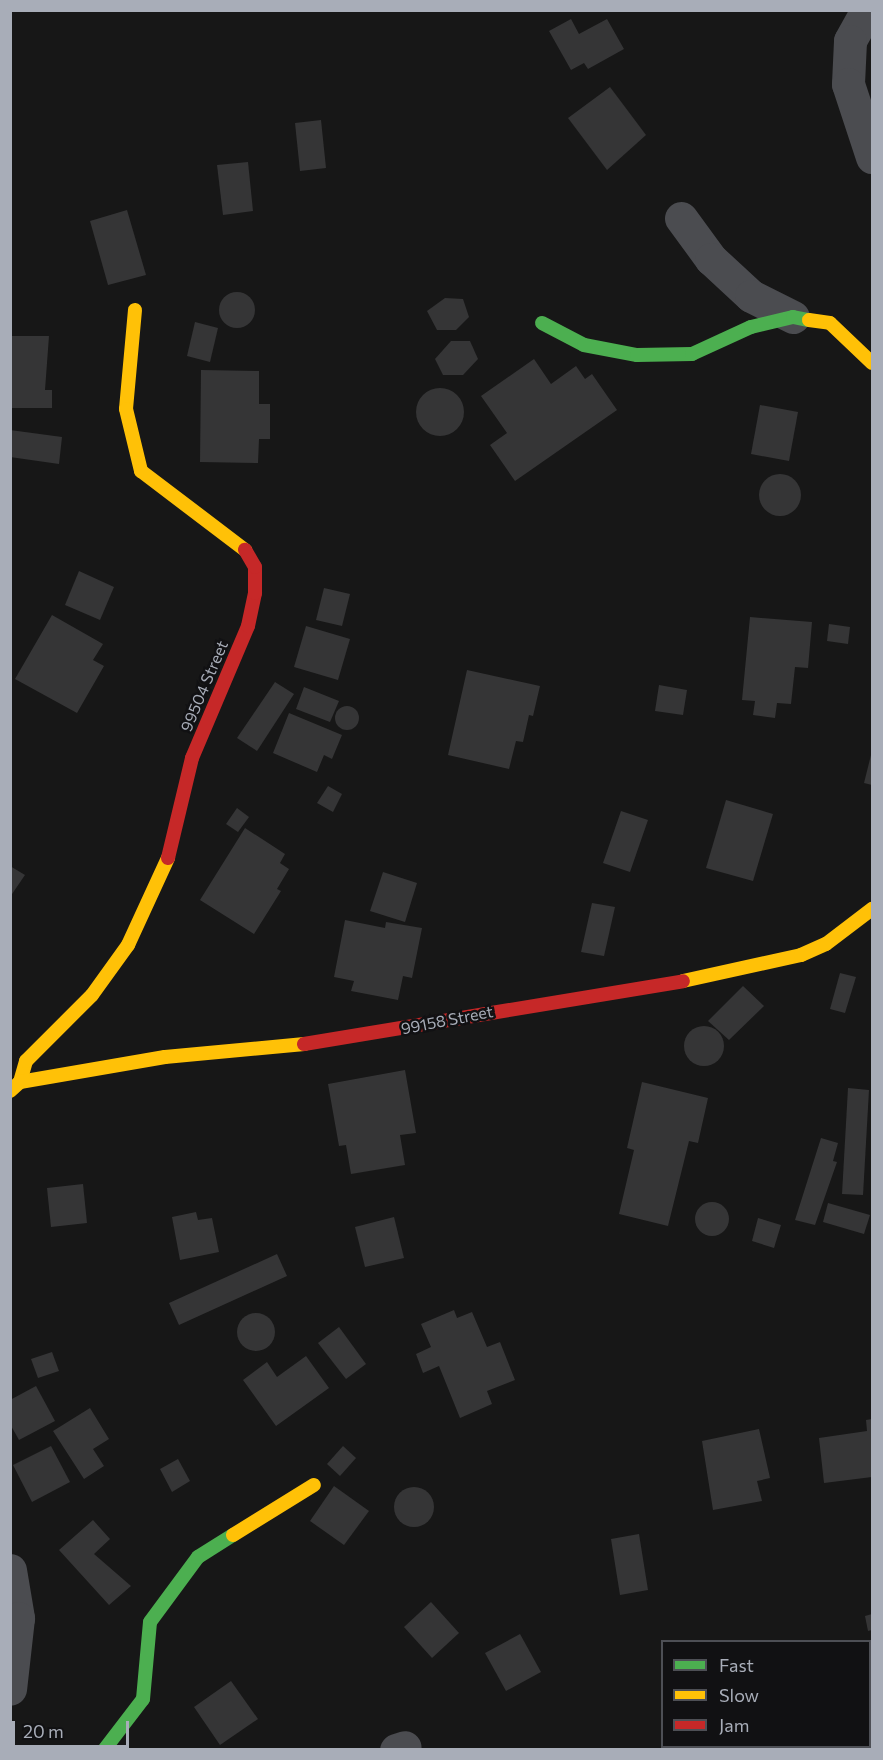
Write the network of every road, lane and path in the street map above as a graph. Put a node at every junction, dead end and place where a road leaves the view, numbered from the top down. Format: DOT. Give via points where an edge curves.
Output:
graph roads {
  1 [pos="867,10"];
  2 [pos="873,157"];
  3 [pos="681,218"];
  4 [pos="135,310"];
  5 [pos="794,317"];
  6 [pos="542,323"];
  7 [pos="873,363"];
  8 [pos="873,909"];
  9 [pos="15,1087"];
  10 [pos="314,1485"];
  11 [pos="10,1570"];
  12 [pos="10,1689"];
  13 [pos="104,1749"];
  1 -- 2 [label="street" via="850,41 848,84"];
  3 -- 5 [label="street" via="711,259 751,296"];
  4 -- 9 [label="street, 99504 Street" via="126,409 141,471 241,543 255,567 255,593 248,626 192,758 168,860 149,903 128,945 92,995 26,1061"];
  5 -- 6 [label="street" via="751,327 721,343 681,354 637,355 584,345"];
  5 -- 7 [label="street" via="830,323"];
  8 -- 9 [label="street, 99158 Street" via="826,944 706,978 268,1050 165,1057"];
  10 -- 13 [label="street" via="198,1557 150,1622 143,1699"];
  11 -- 12 [label="street" via="18,1618"];
}
